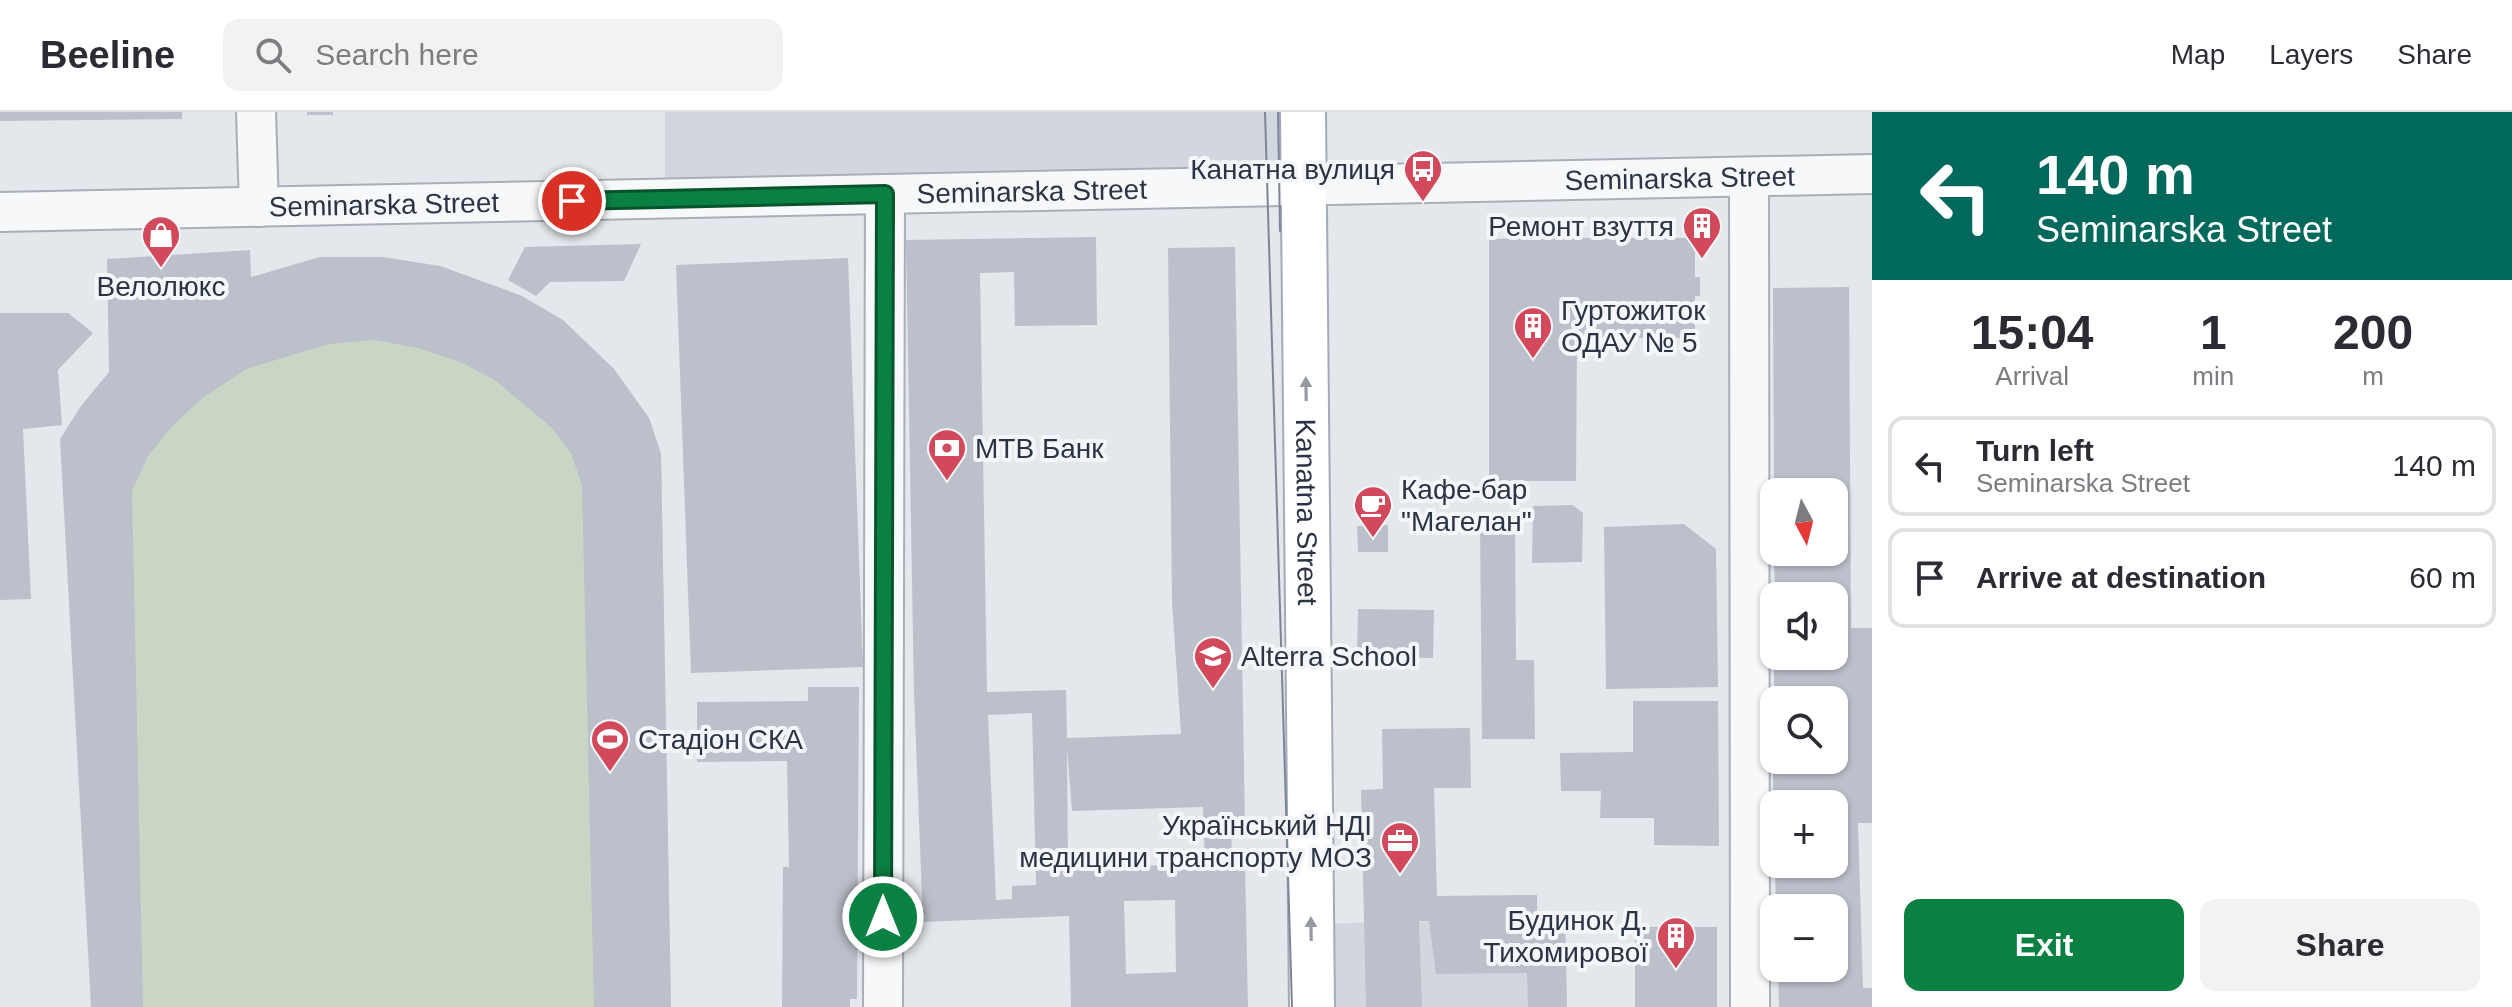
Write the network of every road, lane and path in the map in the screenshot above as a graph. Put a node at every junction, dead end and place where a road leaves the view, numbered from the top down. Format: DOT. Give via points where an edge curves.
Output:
graph roads {
  1 [pos="256,112"];
  2 [pos="1303,112"];
  3 [pos="1872,174"];
  4 [pos="1749,177"];
  5 [pos="1304,186"];
  6 [pos="885,194"];
  7 [pos="259,207"];
  8 [pos="0,212"];
  9 [pos="883,1007"];
  10 [pos="1312,1007"];
  11 [pos="1750,1007"];
  1 -- 7 [label="street"];
  2 -- 5 [label="main road, Kanatna Street"];
  3 -- 4 [label="street, Seminarska Street"];
  4 -- 5 [label="street, Seminarska Street"];
  4 -- 11 [label="street"];
  5 -- 6 [label="street, Seminarska Street"];
  10 -- 5 [label="main road, Kanatna Street, one-way"];
  6 -- 7 [label="street, Seminarska Street"];
  6 -- 9 [label="street"];
  7 -- 8 [label="street, Seminarska Street"];
}
